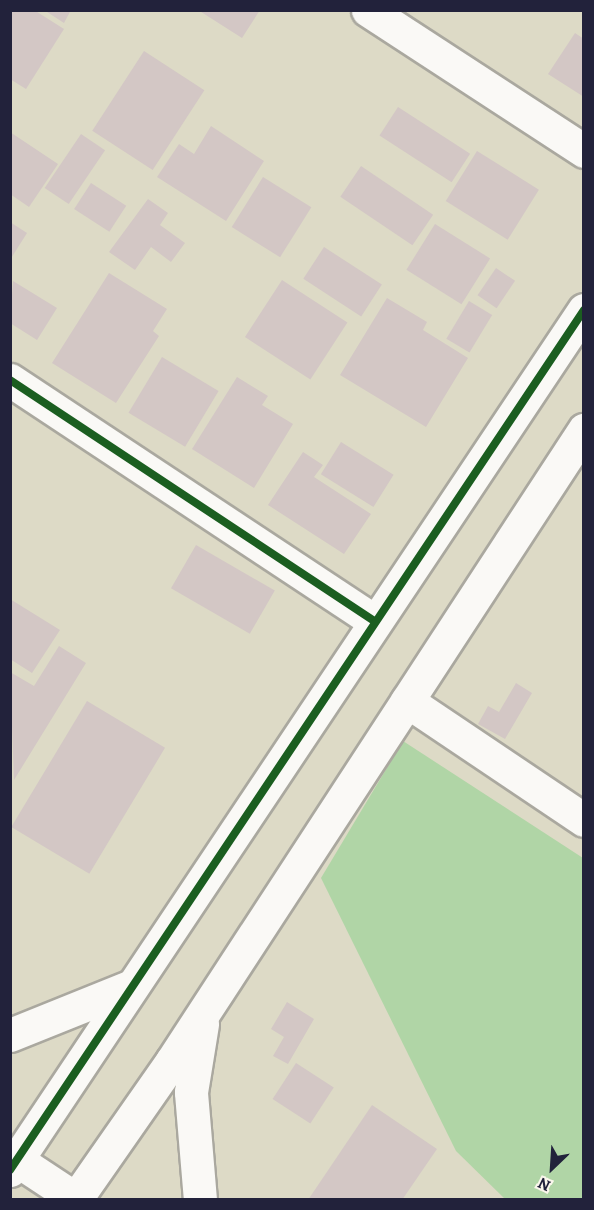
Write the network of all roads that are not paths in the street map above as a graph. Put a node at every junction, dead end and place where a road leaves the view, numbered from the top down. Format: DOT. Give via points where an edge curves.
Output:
graph roads {
  1 [pos="368,10"];
  2 [pos="584,151"];
  3 [pos="584,310"];
  4 [pos="10,380"];
  5 [pos="584,430"];
  6 [pos="374,621"];
  7 [pos="407,701"];
  8 [pos="584,819"];
  9 [pos="132,986"];
  10 [pos="205,1005"];
  11 [pos="10,1035"];
  12 [pos="13,1162"];
  13 [pos="76,1199"];
  14 [pos="200,1200"];
  1 -- 2 [label="street"];
  3 -- 6 [label="street"];
  4 -- 6 [label="street"];
  5 -- 7 [label="street"];
  6 -- 9 [label="street"];
  7 -- 8 [label="street"];
  7 -- 10 [label="street"];
  9 -- 11 [label="street"];
  9 -- 12 [label="street"];
  10 -- 13 [label="street"];
  10 -- 14 [label="street" via="191,1092"];
  12 -- 13 [label="street"];
}
